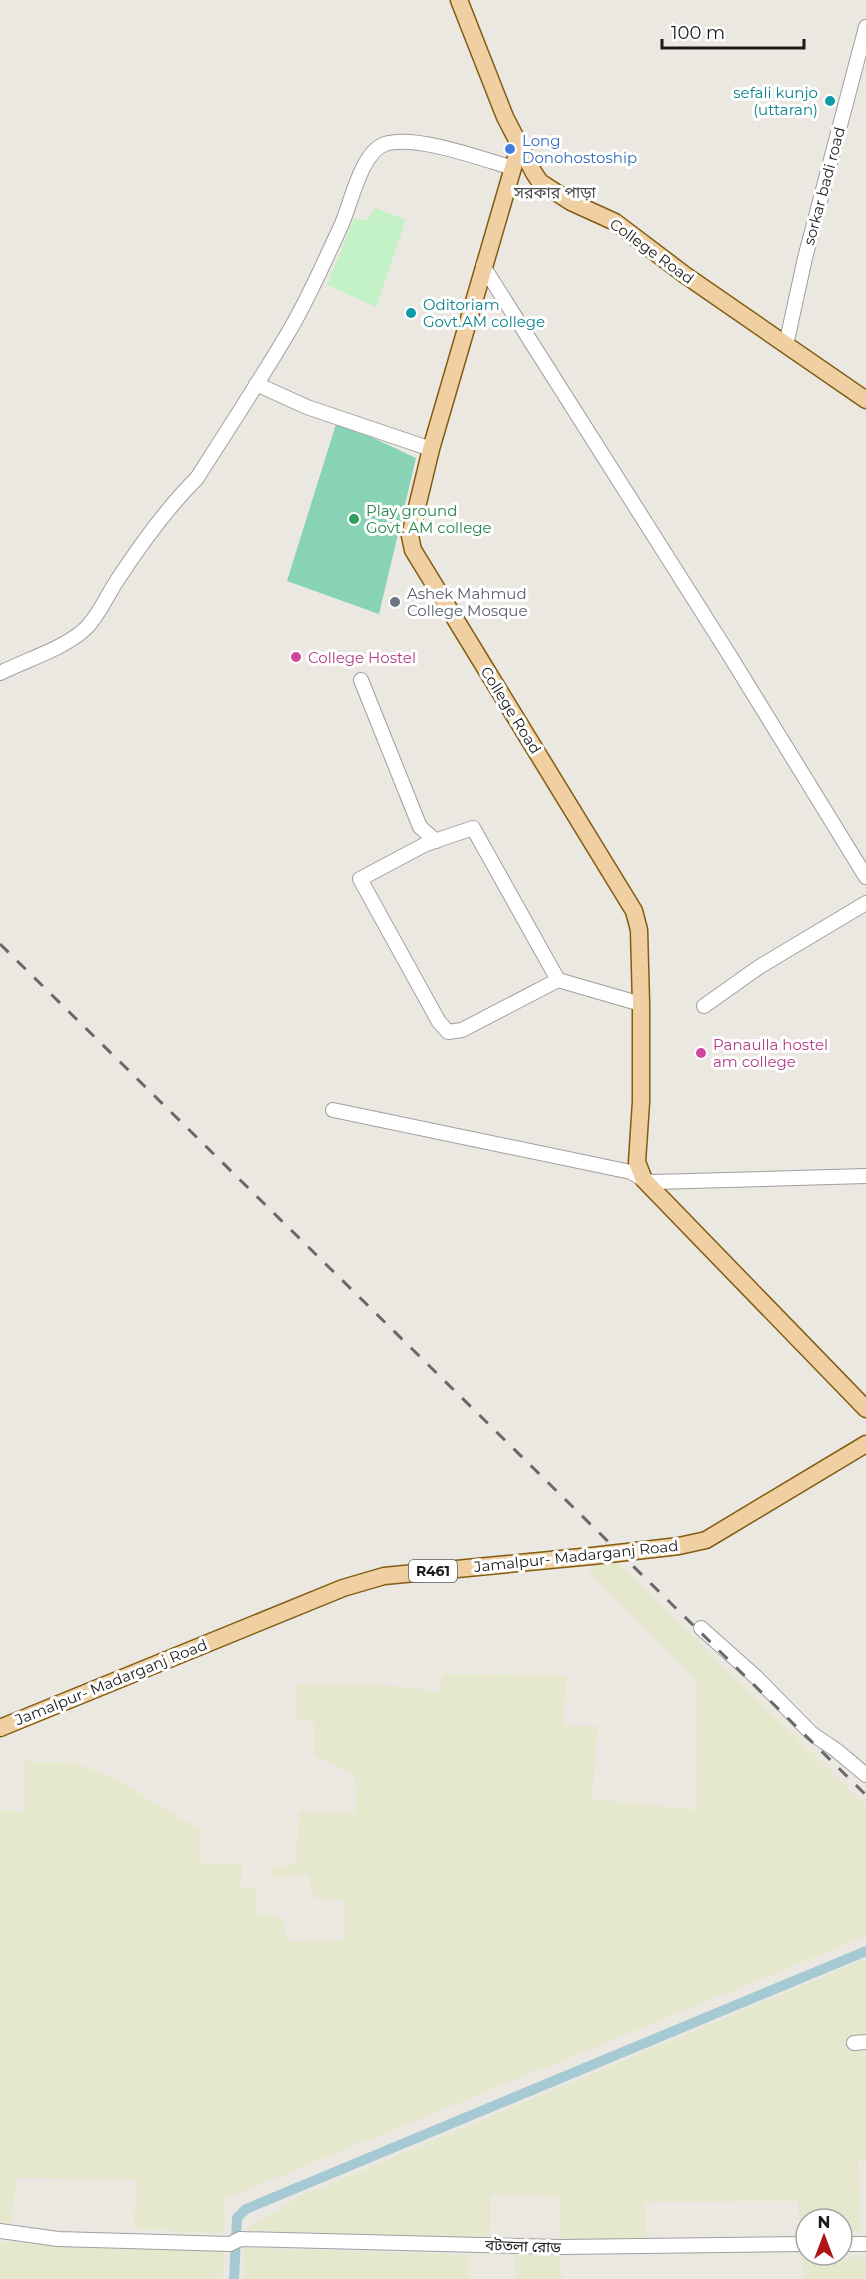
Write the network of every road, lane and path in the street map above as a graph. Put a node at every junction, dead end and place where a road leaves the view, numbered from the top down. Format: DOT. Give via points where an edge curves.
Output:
graph roads {
  1 [pos="459,0"];
  2 [pos="866,27"];
  3 [pos="519,147"];
  4 [pos="513,168"];
  5 [pos="483,266"];
  6 [pos="786,345"];
  7 [pos="256,384"];
  8 [pos="866,400"];
  9 [pos="431,449"];
  10 [pos="0,673"];
  11 [pos="361,680"];
  12 [pos="420,827"];
  13 [pos="436,841"];
  14 [pos="416,849"];
  15 [pos="866,877"];
  16 [pos="866,903"];
  17 [pos="558,980"];
  18 [pos="641,1004"];
  19 [pos="704,1006"];
  20 [pos="333,1110"];
  21 [pos="866,1176"];
  22 [pos="644,1180"];
  23 [pos="866,1409"];
  24 [pos="866,1444"];
  25 [pos="701,1628"];
  26 [pos="0,1728"];
  27 [pos="866,1775"];
  28 [pos="0,2231"];
  29 [pos="794,2244"];
  1 -- 3 [label="main road, College Road"];
  2 -- 6 [label="street, sorkar badi road"];
  3 -- 4 [label="main road, College Road"];
  3 -- 6 [label="main road, College Road" via="540,182 570,202 615,222"];
  4 -- 5 [label="main road, College Road"];
  4 -- 7 [label="street" via="405,140 384,144 374,152 363,168 345,219 312,288"];
  5 -- 9 [label="main road, College Road"];
  5 -- 15 [label="street"];
  6 -- 8 [label="main road, College Road"];
  7 -- 9 [label="street"];
  7 -- 10 [label="street" via="197,478 141,546 94,620 72,639"];
  9 -- 18 [label="main road, College Road" via="410,536 413,550 634,911 639,930"];
  11 -- 12 [label="street"];
  12 -- 13 [label="street"];
  12 -- 14 [label="street"];
  13 -- 14 [label="street"];
  13 -- 17 [label="street" via="473,828"];
  14 -- 17 [label="street" via="360,879 448,1032 462,1030"];
  16 -- 19 [label="street" via="759,967"];
  17 -- 18 [label="street"];
  18 -- 22 [label="main road, College Road" via="637,1162"];
  20 -- 22 [label="street" via="631,1172"];
  21 -- 22 [label="street"];
  22 -- 23 [label="main road"];
  24 -- 26 [label="main road, Jamalpur- Madarganj Road / R461" via="706,1539 592,1556 384,1576 343,1588"];
  25 -- 27 [label="street" via="811,1733"];
  28 -- 29 [label="street, বটতলা রোড" via="58,2240 560,2247"];
}
